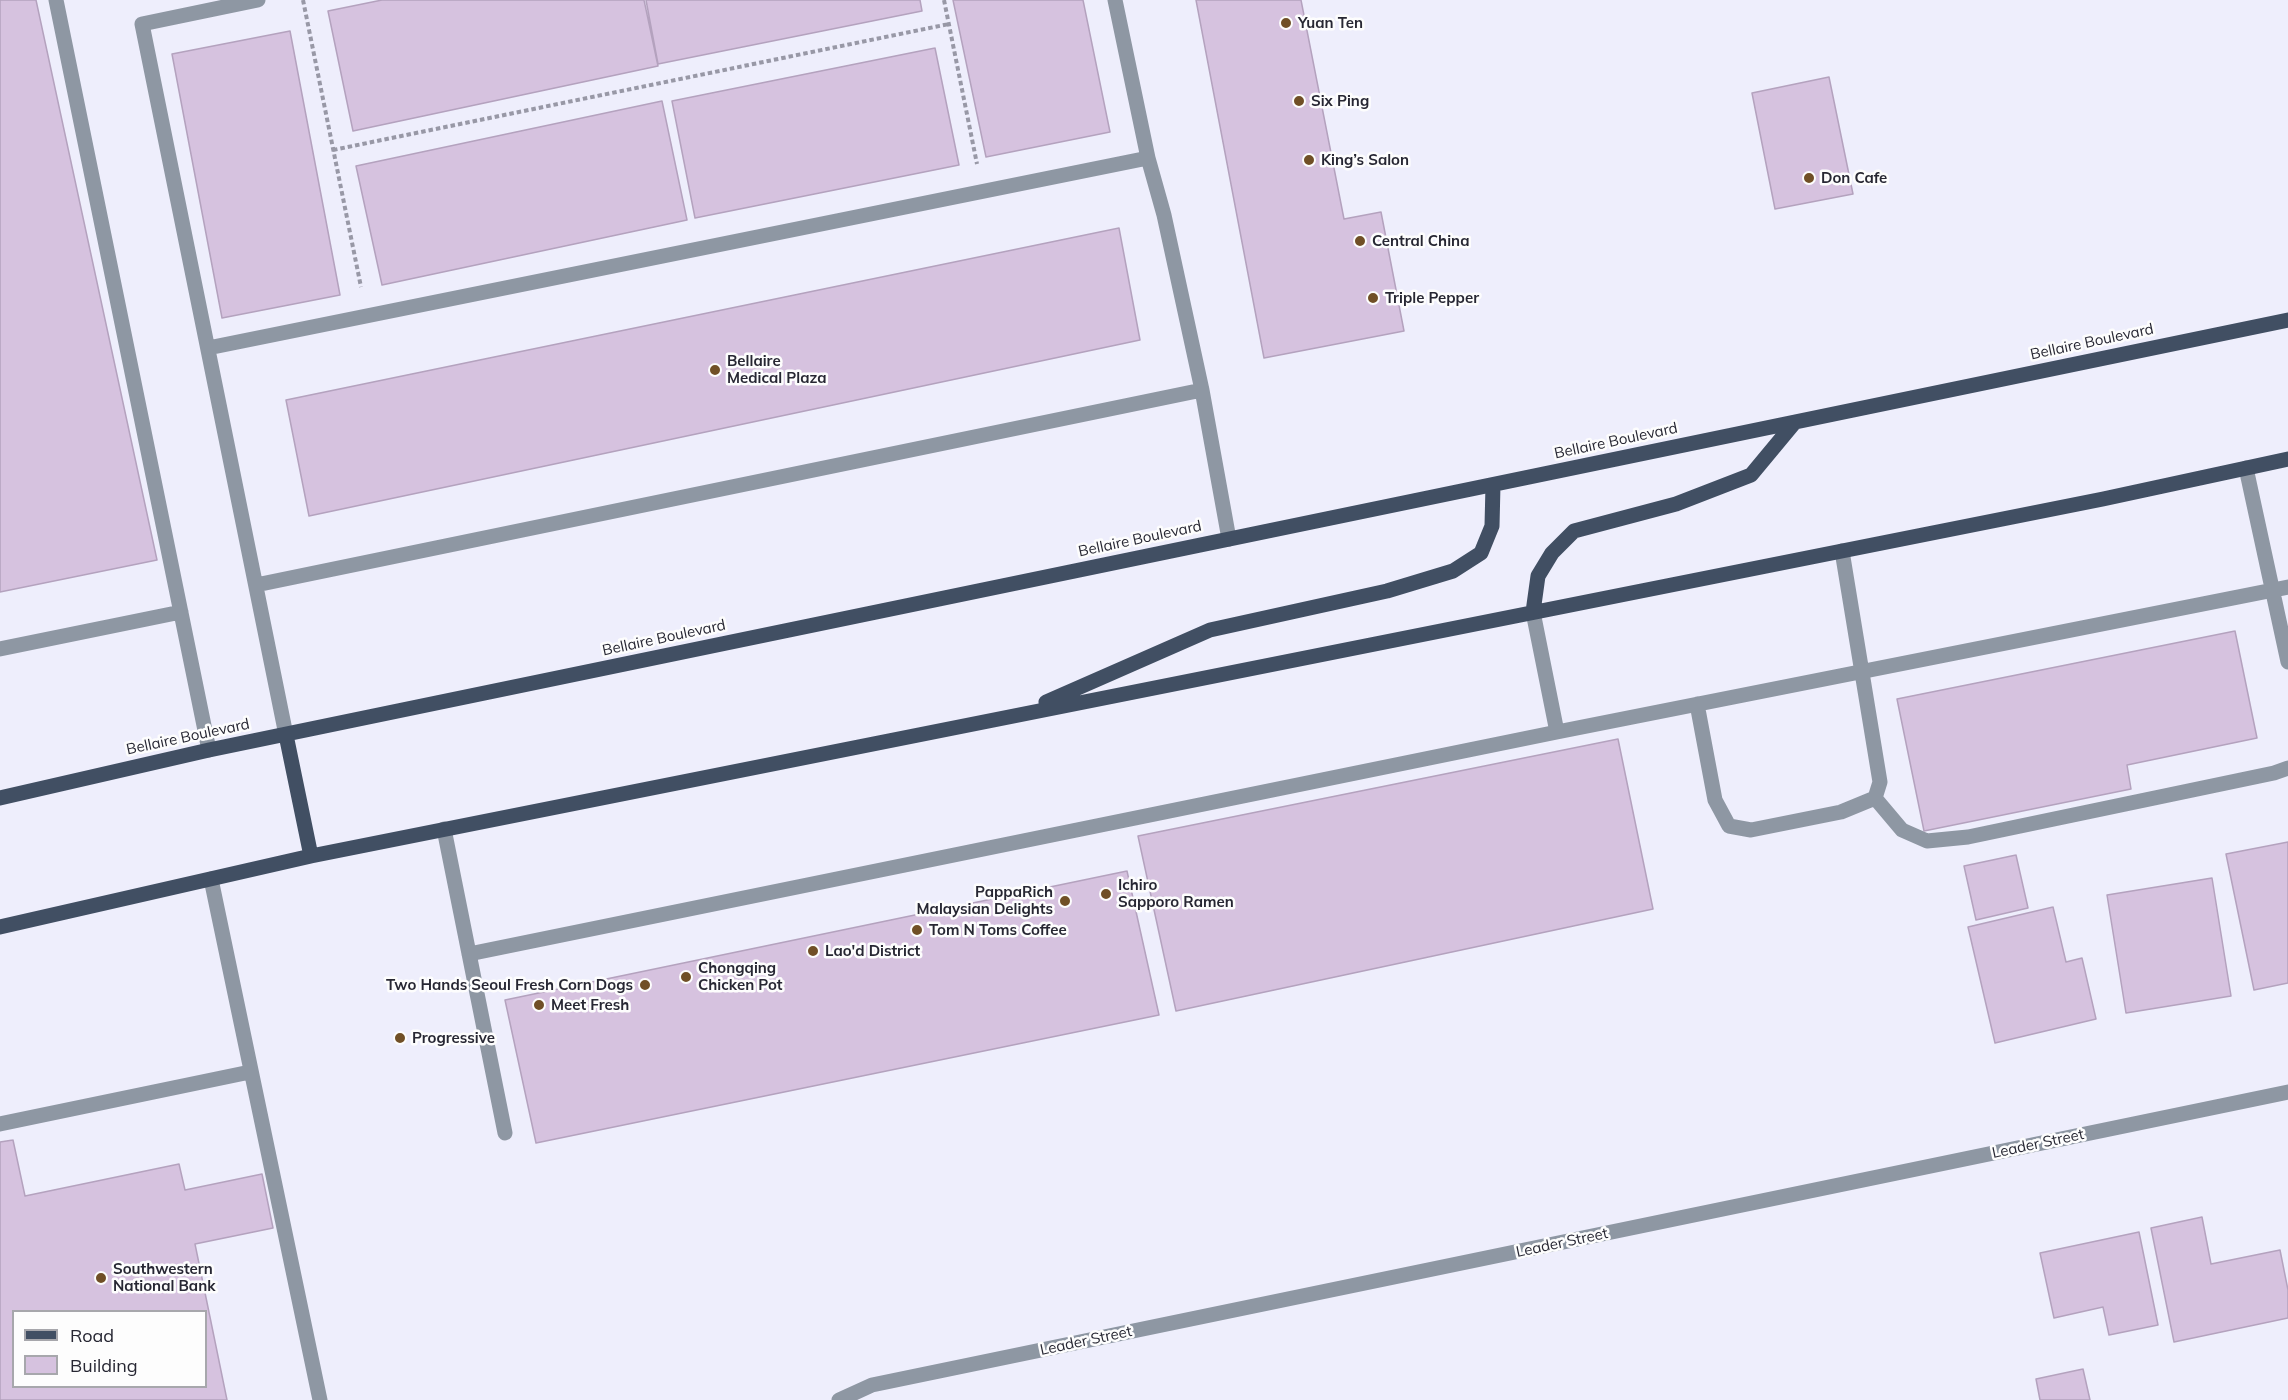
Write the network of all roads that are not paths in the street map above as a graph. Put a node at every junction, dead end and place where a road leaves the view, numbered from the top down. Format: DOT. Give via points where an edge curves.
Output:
graph roads {
  1 [pos="56,0"];
  2 [pos="258,0"];
  3 [pos="1115,0"];
  4 [pos="1148,158"];
  5 [pos="2288,320"];
  6 [pos="208,348"];
  7 [pos="1202,390"];
  8 [pos="1795,422"];
  9 [pos="2288,459"];
  10 [pos="2246,468"];
  11 [pos="1493,485"];
  12 [pos="1229,539"];
  13 [pos="1842,551"];
  14 [pos="256,585"];
  15 [pos="2280,588"];
  16 [pos="181,612"];
  17 [pos="1533,612"];
  18 [pos="0,649"];
  19 [pos="2288,662"];
  20 [pos="1863,671"];
  21 [pos="1697,704"];
  22 [pos="1019,714"];
  23 [pos="1557,732"];
  24 [pos="286,735"];
  25 [pos="209,750"];
  26 [pos="2288,768"];
  27 [pos="0,798"];
  28 [pos="1875,798"];
  29 [pos="444,829"];
  30 [pos="311,856"];
  31 [pos="211,879"];
  32 [pos="0,927"];
  33 [pos="469,954"];
  34 [pos="250,1072"];
  35 [pos="2288,1092"];
  36 [pos="0,1124"];
  37 [pos="505,1133"];
  38 [pos="320,1400"];
  39 [pos="839,1400"];
  1 -- 16 [label="street"];
  2 -- 6 [label="street" via="142,24"];
  3 -- 4 [label="street"];
  4 -- 6 [label="street"];
  4 -- 7 [label="street"];
  5 -- 8 [label="main road, Bellaire Boulevard"];
  6 -- 14 [label="street"];
  7 -- 12 [label="street"];
  7 -- 14 [label="street"];
  8 -- 11 [label="main road, Bellaire Boulevard"];
  8 -- 17 [label="main road" via="1751,475 1676,504 1574,531 1552,553 1538,576"];
  9 -- 10 [label="main road"];
  10 -- 13 [label="main road"];
  10 -- 15 [label="street"];
  11 -- 12 [label="main road, Bellaire Boulevard"];
  11 -- 22 [label="main road" via="1492,526 1481,553 1453,571 1387,591 1210,630"];
  12 -- 24 [label="main road, Bellaire Boulevard"];
  13 -- 17 [label="main road"];
  13 -- 20 [label="street"];
  14 -- 24 [label="street"];
  15 -- 19 [label="street"];
  15 -- 20 [label="street"];
  16 -- 18 [label="street"];
  16 -- 25 [label="street"];
  17 -- 22 [label="main road"];
  17 -- 23 [label="street"];
  20 -- 21 [label="street"];
  20 -- 28 [label="street" via="1880,782"];
  21 -- 23 [label="street"];
  21 -- 28 [label="street" via="1714,800 1729,826 1751,830 1841,812"];
  22 -- 29 [label="main road"];
  23 -- 33 [label="street"];
  24 -- 25 [label="main road, Bellaire Boulevard"];
  24 -- 30 [label="main road"];
  25 -- 27 [label="main road, Bellaire Boulevard"];
  26 -- 28 [label="street" via="1968,837 1927,841 1902,830"];
  29 -- 30 [label="main road"];
  29 -- 33 [label="street"];
  30 -- 31 [label="main road"];
  31 -- 32 [label="main road"];
  31 -- 34 [label="street"];
  33 -- 37 [label="street"];
  34 -- 36 [label="street"];
  34 -- 38 [label="street"];
  35 -- 39 [label="street, Leader Street" via="872,1385"];
}
